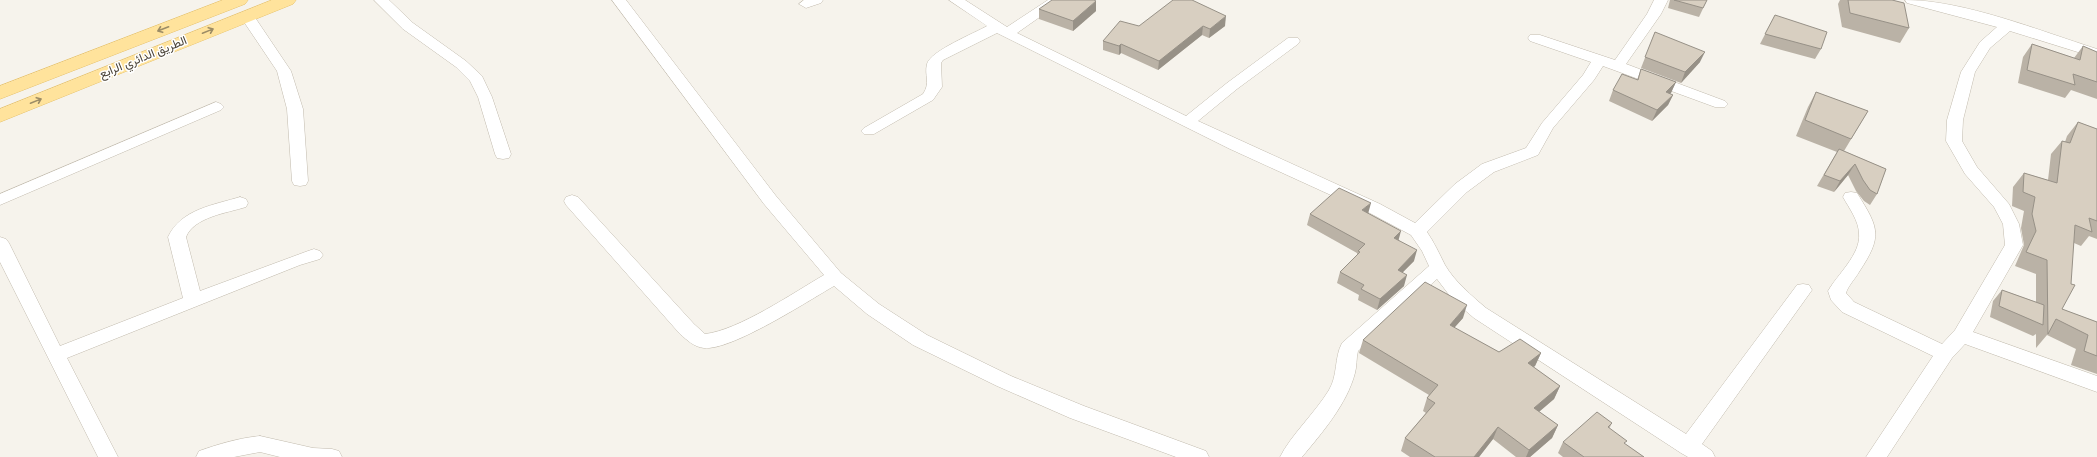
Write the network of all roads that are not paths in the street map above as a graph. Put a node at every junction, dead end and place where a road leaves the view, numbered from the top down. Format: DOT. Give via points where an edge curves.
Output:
graph roads {
  1 [pos="287,0"];
  2 [pos="381,0"];
  3 [pos="619,0"];
  4 [pos="956,0"];
  5 [pos="1057,0"];
  6 [pos="1661,0"];
  7 [pos="1912,0"];
  8 [pos="243,8"];
  9 [pos="2008,25"];
  10 [pos="1002,30"];
  11 [pos="1536,38"];
  12 [pos="1293,41"];
  13 [pos="2097,54"];
  14 [pos="1598,60"];
  15 [pos="1618,66"];
  16 [pos="0,93"];
  17 [pos="1720,104"];
  18 [pos="216,107"];
  19 [pos="0,116"];
  20 [pos="1188,122"];
  21 [pos="868,131"];
  22 [pos="503,154"];
  23 [pos="300,181"];
  24 [pos="1851,197"];
  25 [pos="0,200"];
  26 [pos="572,201"];
  27 [pos="240,203"];
  28 [pos="1418,231"];
  29 [pos="0,243"];
  30 [pos="314,255"];
  31 [pos="1438,268"];
  32 [pos="835,277"];
  33 [pos="1803,290"];
  34 [pos="193,301"];
  35 [pos="1962,335"];
  36 [pos="1946,353"];
  37 [pos="56,355"];
  38 [pos="2097,384"];
  39 [pos="1688,447"];
  40 [pos="1175,453"];
  41 [pos="108,457"];
  42 [pos="206,457"];
  43 [pos="332,457"];
  44 [pos="1199,457"];
  45 [pos="1290,457"];
  46 [pos="1705,457"];
  47 [pos="1876,457"];
  1 -- 8 [label="main road, الطريق الدائري الرابع"];
  2 -- 22 [label="street" via="408,26 461,64 477,79"];
  3 -- 32 [label="street" via="770,200"];
  4 -- 10 [label="street"];
  5 -- 10 [label="street"];
  6 -- 15 [label="street"];
  7 -- 9 [label="street"];
  8 -- 16 [label="main road, الطريق الدائري الرابع, one-way"];
  19 -- 8 [label="main road, الطريق الدائري الرابع, one-way"];
  8 -- 23 [label="street" via="284,71 295,109"];
  9 -- 13 [label="street"];
  9 -- 35 [label="street" via="1985,45 1968,72 1955,120 1954,141 1971,170 2001,204 2011,224 2014,245"];
  10 -- 20 [label="street"];
  10 -- 21 [label="street" via="938,57 934,63 935,87 928,97"];
  11 -- 14 [label="street"];
  12 -- 20 [label="street"];
  14 -- 15 [label="street"];
  14 -- 28 [label="street" via="1589,77 1547,126 1532,151 1488,168 1461,188"];
  15 -- 17 [label="street"];
  18 -- 25 [label="street"];
  20 -- 28 [label="street"];
  24 -- 36 [label="street" via="1868,235 1866,246 1837,291 1837,295 1848,307"];
  26 -- 32 [label="street" via="687,329 703,341 733,334"];
  27 -- 34 [label="street" via="192,219 179,230 178,237"];
  28 -- 31 [label="street"];
  29 -- 37 [label="street"];
  30 -- 34 [label="street"];
  31 -- 39 [label="street" via="1459,295 1480,313"];
  31 -- 45 [label="street" via="1349,348 1342,384 1316,424"];
  32 -- 40 [label="street" via="873,309 920,340 1004,381"];
  33 -- 39 [label="street"];
  34 -- 37 [label="street"];
  35 -- 36 [label="street"];
  35 -- 38 [label="street"];
  36 -- 47 [label="street"];
  37 -- 41 [label="street"];
  39 -- 46 [label="street"];
  40 -- 44 [label="street"];
  42 -- 43 [label="street" via="243,446 260,444 313,456"];
}
